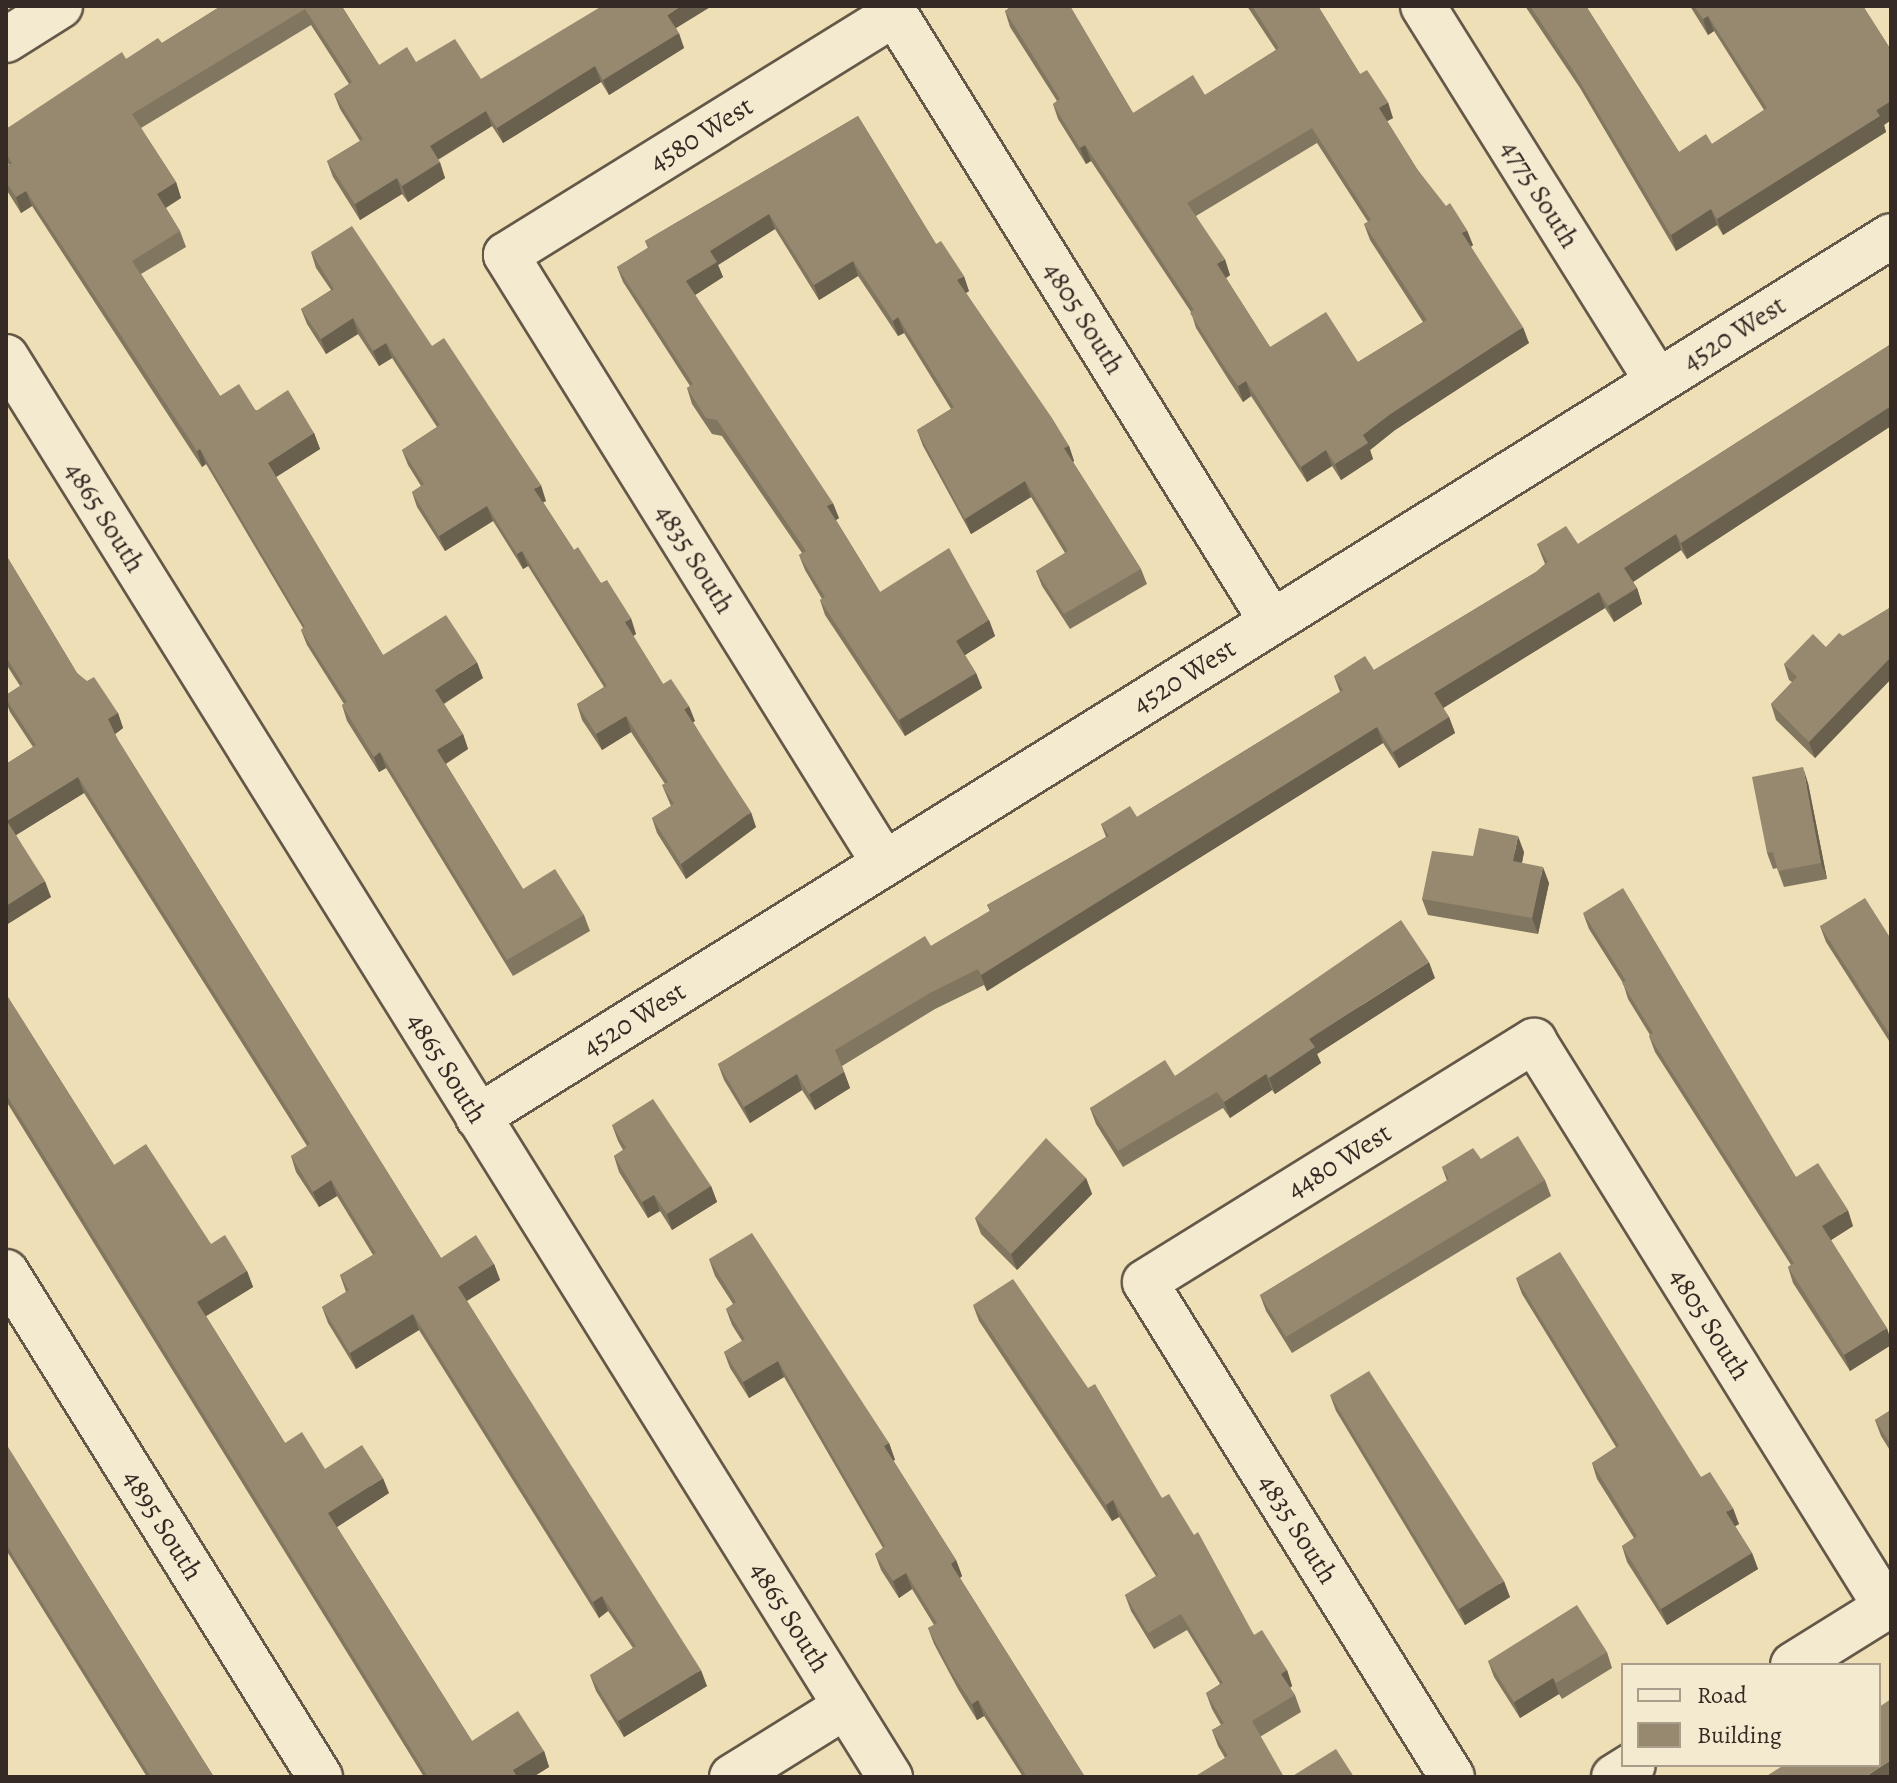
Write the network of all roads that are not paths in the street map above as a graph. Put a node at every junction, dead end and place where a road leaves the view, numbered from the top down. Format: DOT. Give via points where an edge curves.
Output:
graph roads {
  1 [pos="60,6"];
  2 [pos="1423,6"];
  3 [pos="895,14"];
  4 [pos="6,40"];
  5 [pos="1891,236"];
  6 [pos="506,255"];
  7 [pos="6,357"];
  8 [pos="1657,381"];
  9 [pos="1272,622"];
  10 [pos="884,863"];
  11 [pos="1534,1041"];
  12 [pos="478,1117"];
  13 [pos="6,1272"];
  14 [pos="1145,1282"];
  15 [pos="1888,1606"];
  16 [pos="1796,1663"];
  17 [pos="846,1706"];
  18 [pos="320,1777"];
  19 [pos="732,1777"];
  20 [pos="890,1777"];
  21 [pos="1452,1777"];
  1 -- 4 [label="street"];
  2 -- 8 [label="street, 4775 South"];
  3 -- 6 [label="street, 4580 West"];
  3 -- 9 [label="street, 4805 South"];
  5 -- 8 [label="street, 4520 West"];
  6 -- 10 [label="street, 4835 South"];
  7 -- 12 [label="street, 4865 South"];
  8 -- 9 [label="street, 4520 West"];
  9 -- 10 [label="street, 4520 West"];
  10 -- 12 [label="street, 4520 West"];
  11 -- 14 [label="street, 4480 West"];
  11 -- 15 [label="street, 4805 South"];
  12 -- 17 [label="street, 4865 South"];
  13 -- 18 [label="street, 4895 South"];
  14 -- 21 [label="street, 4835 South"];
  15 -- 16 [label="street"];
  17 -- 19 [label="street"];
  17 -- 20 [label="street, 4865 South"];
}
